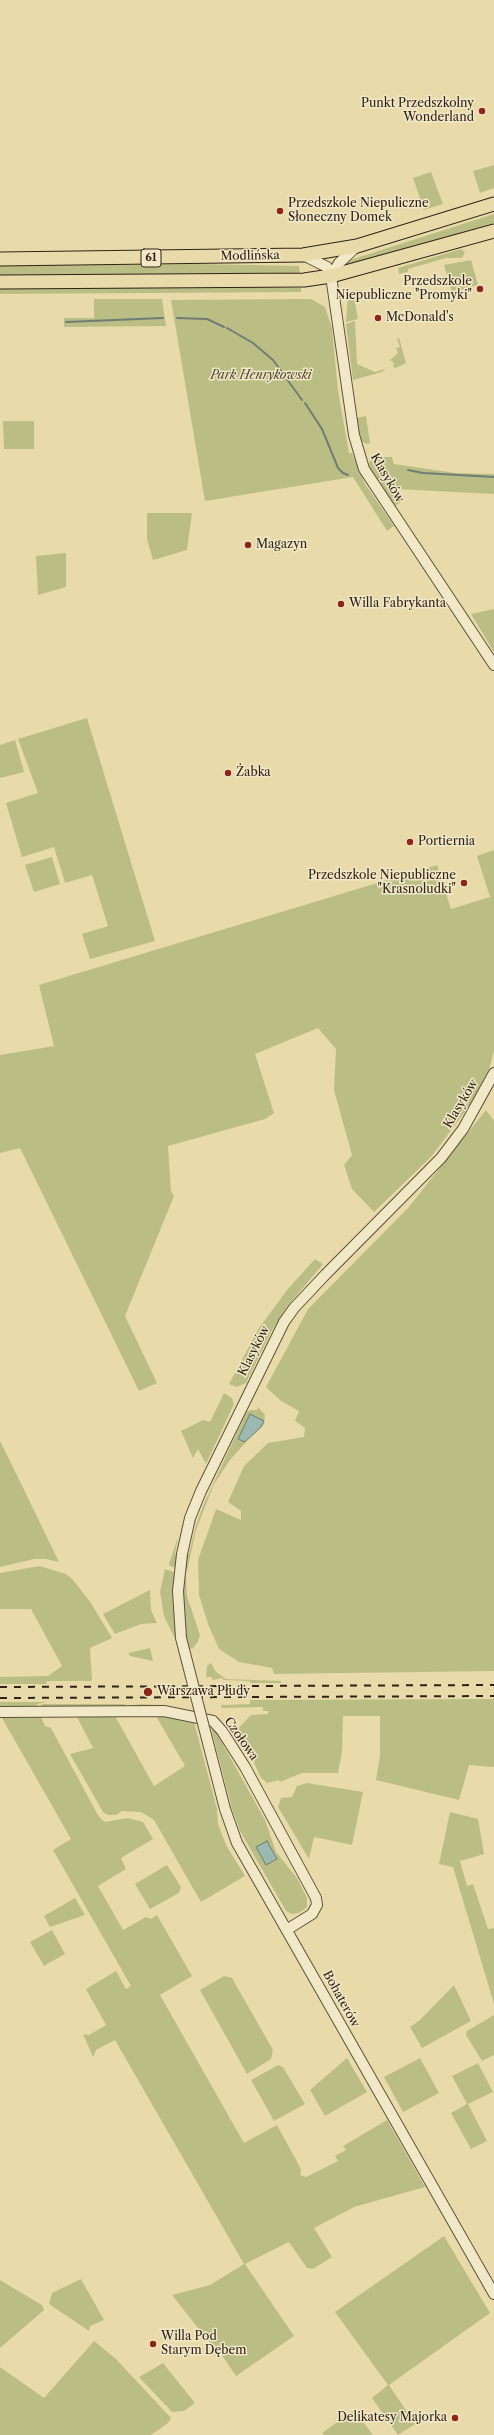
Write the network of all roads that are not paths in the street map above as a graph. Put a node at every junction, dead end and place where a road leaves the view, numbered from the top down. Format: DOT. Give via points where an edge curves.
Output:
graph roads {
  1 [pos="494,204"];
  2 [pos="494,230"];
  3 [pos="357,246"];
  4 [pos="303,255"];
  5 [pos="0,259"];
  6 [pos="331,276"];
  7 [pos="0,282"];
  8 [pos="494,665"];
  9 [pos="494,1073"];
  10 [pos="197,1704"];
  11 [pos="0,1712"];
  12 [pos="288,1929"];
  13 [pos="494,2294"];
  1 -- 3 [label="main road, Modlińska / 61"];
  2 -- 6 [label="main road, Modlińska / 61"];
  3 -- 4 [label="main road, Modlińska / 61"];
  3 -- 6 [label="street" via="339,263"];
  4 -- 5 [label="main road, Modlińska / 61"];
  4 -- 6 [label="street" via="327,267"];
  6 -- 7 [label="main road, Modlińska / 61" via="304,280"];
  6 -- 8 [label="street, Klasyków" via="354,435 364,469"];
  9 -- 10 [label="street, Klasyków, bridge" via="462,1129 441,1158 325,1275 284,1322 201,1491 190,1518 182,1554 178,1591 180,1625"];
  10 -- 12 [label="street, Bohaterów, bridge" via="224,1809 237,1843"];
  11 -- 12 [label="street, Czołowa" via="164,1711 213,1721 245,1767 316,1898 317,1904 312,1914"];
  12 -- 13 [label="street, Bohaterów" via="343,2031"];
}
